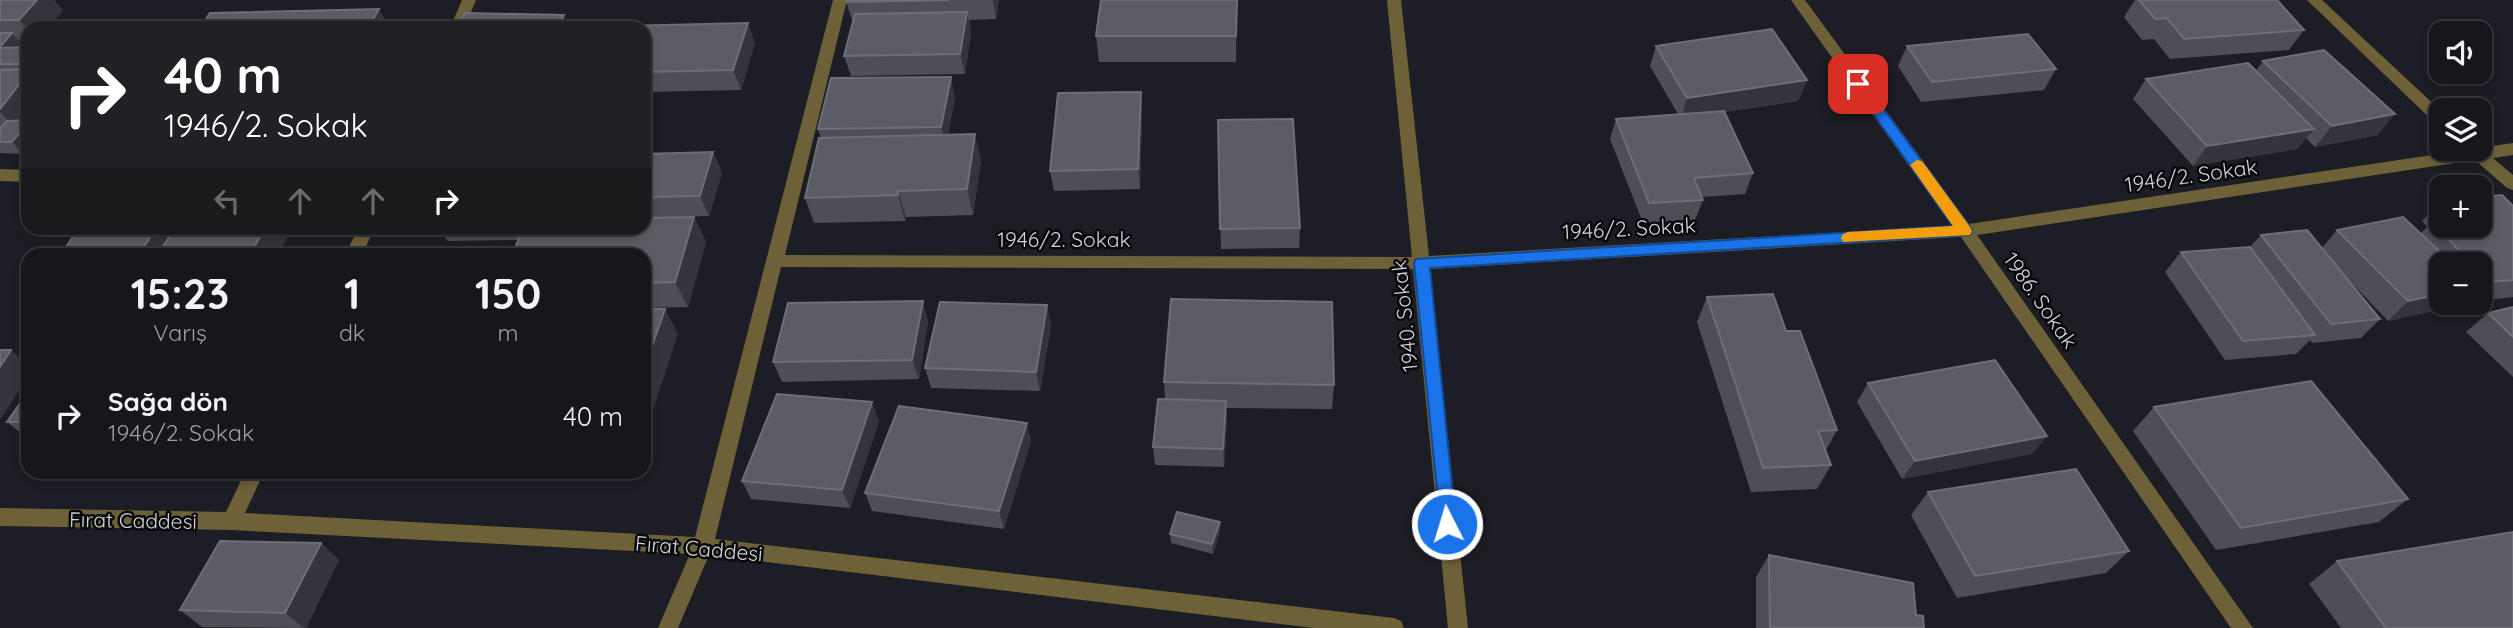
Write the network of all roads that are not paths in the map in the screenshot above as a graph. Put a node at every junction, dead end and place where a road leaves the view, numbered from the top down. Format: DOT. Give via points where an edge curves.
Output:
graph roads {
  1 [pos="470,0"];
  2 [pos="840,0"];
  3 [pos="1394,0"];
  4 [pos="1798,0"];
  5 [pos="2314,0"];
  6 [pos="460,21"];
  7 [pos="2429,109"];
  8 [pos="2513,149"];
  9 [pos="2492,151"];
  10 [pos="2429,159"];
  11 [pos="2486,161"];
  12 [pos="0,175"];
  13 [pos="21,176"];
  14 [pos="2513,184"];
  15 [pos="1965,231"];
  16 [pos="776,261"];
  17 [pos="1422,263"];
  18 [pos="252,479"];
  19 [pos="0,517"];
  20 [pos="232,522"];
  21 [pos="703,546"];
  22 [pos="668,628"];
  23 [pos="1394,628"];
  24 [pos="1458,628"];
  25 [pos="2243,628"];
  1 -- 6 [label="street"];
  2 -- 16 [label="street"];
  3 -- 17 [label="street, 1940. Sokak"];
  4 -- 15 [label="street, 1986. Sokak"];
  5 -- 7 [label="street"];
  8 -- 9 [label="street, 1946/2. Sokak"];
  10 -- 15 [label="street, 1946/2. Sokak"];
  11 -- 14 [label="street"];
  12 -- 13 [label="street"];
  15 -- 17 [label="street, 1946/2. Sokak"];
  15 -- 25 [label="street, 1986. Sokak"];
  16 -- 17 [label="street, 1946/2. Sokak"];
  16 -- 21 [label="street"];
  17 -- 24 [label="street, 1940. Sokak"];
  18 -- 20 [label="street"];
  19 -- 20 [label="street, Fırat Caddesi"];
  20 -- 21 [label="street, Fırat Caddesi"];
  21 -- 22 [label="street"];
  21 -- 23 [label="street, Fırat Caddesi"];
}
